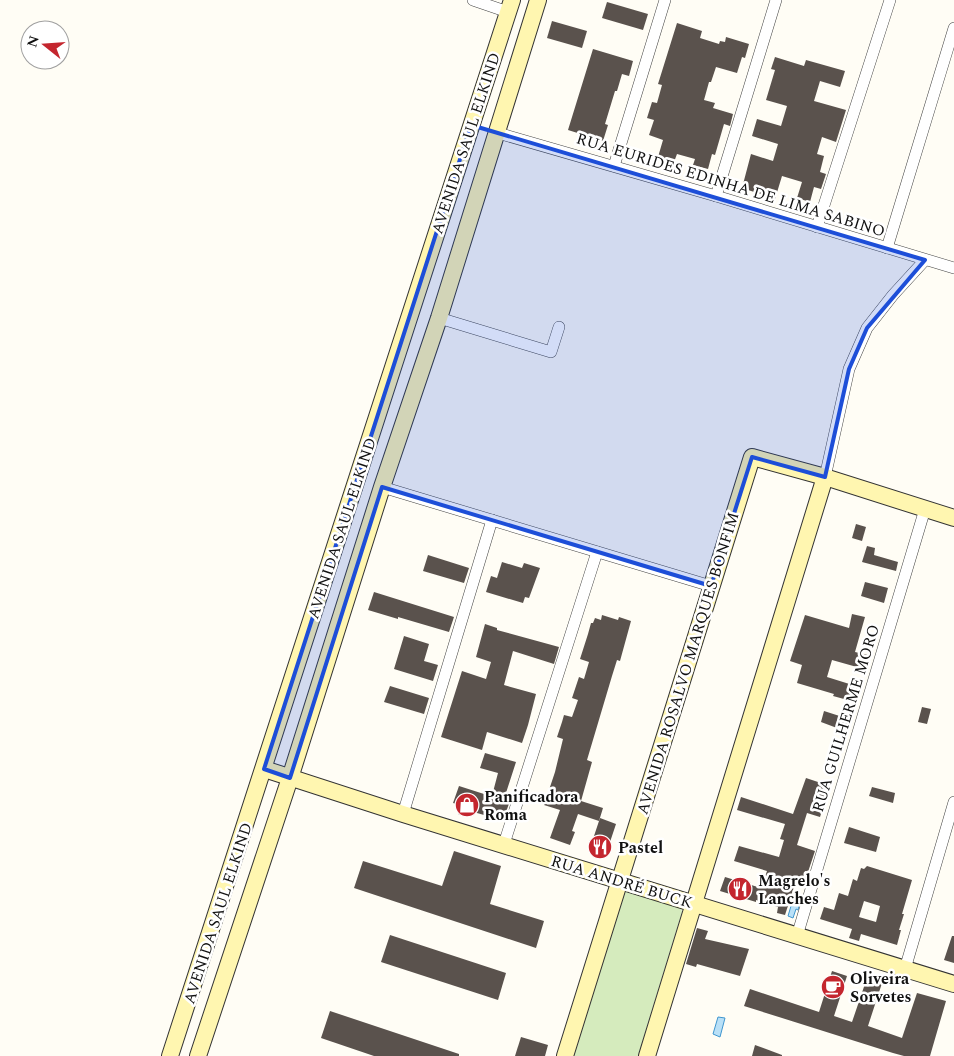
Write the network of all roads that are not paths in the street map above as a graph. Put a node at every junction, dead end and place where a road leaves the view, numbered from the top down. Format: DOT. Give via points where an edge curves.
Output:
graph roads {
  1 [pos="473,0"];
  2 [pos="538,0"];
  3 [pos="664,0"];
  4 [pos="776,0"];
  5 [pos="890,0"];
  6 [pos="510,6"];
  7 [pos="954,28"];
  8 [pos="471,125"];
  9 [pos="498,133"];
  10 [pos="614,166"];
  11 [pos="716,196"];
  12 [pos="817,227"];
  13 [pos="887,248"];
  14 [pos="925,260"];
  15 [pos="954,268"];
  16 [pos="439,318"];
  17 [pos="559,327"];
  18 [pos="825,477"];
  19 [pos="382,488"];
  20 [pos="925,509"];
  21 [pos="954,518"];
  22 [pos="492,520"];
  23 [pos="597,552"];
  24 [pos="712,586"];
  25 [pos="264,769"];
  26 [pos="290,778"];
  27 [pos="954,802"];
  28 [pos="403,814"];
  29 [pos="504,844"];
  30 [pos="620,881"];
  31 [pos="692,904"];
  32 [pos="797,936"];
  33 [pos="905,969"];
  34 [pos="954,984"];
  35 [pos="170,1056"];
  36 [pos="198,1056"];
  37 [pos="565,1056"];
  38 [pos="647,1056"];
  1 -- 6 [label="street"];
  2 -- 9 [label="main road, AVENIDA SAUL ELKIND"];
  3 -- 10 [label="street"];
  4 -- 11 [label="street"];
  5 -- 12 [label="street"];
  6 -- 8 [label="main road, AVENIDA SAUL ELKIND"];
  7 -- 13 [label="street"];
  8 -- 9 [label="main road"];
  8 -- 25 [label="main road, AVENIDA SAUL ELKIND"];
  9 -- 10 [label="street, RUA EURIDES EDINHA DE LIMA SABINO"];
  9 -- 16 [label="main road, AVENIDA SAUL ELKIND"];
  10 -- 11 [label="street, RUA EURIDES EDINHA DE LIMA SABINO"];
  11 -- 12 [label="street, RUA EURIDES EDINHA DE LIMA SABINO"];
  12 -- 13 [label="street, RUA EURIDES EDINHA DE LIMA SABINO"];
  13 -- 14 [label="street, RUA EURIDES EDINHA DE LIMA SABINO"];
  14 -- 15 [label="street, RUA EURIDES EDINHA DE LIMA SABINO"];
  14 -- 18 [label="street" via="867,328 849,369"];
  16 -- 17 [label="street" via="551,352"];
  16 -- 19 [label="main road, AVENIDA SAUL ELKIND"];
  18 -- 20 [label="main road"];
  18 -- 24 [label="main road, AVENIDA ROSALVO MARQUES BONFIM" via="752,457"];
  18 -- 31 [label="main road"];
  19 -- 22 [label="street"];
  19 -- 26 [label="main road, AVENIDA SAUL ELKIND"];
  20 -- 21 [label="main road"];
  20 -- 32 [label="street, RUA GUILHERME MORO"];
  22 -- 23 [label="street"];
  22 -- 28 [label="street"];
  23 -- 24 [label="street"];
  23 -- 29 [label="street"];
  24 -- 30 [label="main road, AVENIDA ROSALVO MARQUES BONFIM"];
  25 -- 26 [label="main road, RUA ANDRÉ BUCK"];
  25 -- 35 [label="main road, AVENIDA SAUL ELKIND"];
  26 -- 28 [label="main road, RUA ANDRÉ BUCK"];
  26 -- 36 [label="main road, AVENIDA SAUL ELKIND"];
  27 -- 33 [label="street"];
  28 -- 29 [label="main road, RUA ANDRÉ BUCK"];
  29 -- 30 [label="main road, RUA ANDRÉ BUCK"];
  30 -- 31 [label="main road, RUA ANDRÉ BUCK"];
  30 -- 37 [label="main road, AVENIDA ROSALVO MARQUES BONFIM"];
  31 -- 32 [label="main road, RUA ANDRÉ BUCK"];
  31 -- 38 [label="main road"];
  32 -- 33 [label="main road, RUA ANDRÉ BUCK"];
  33 -- 34 [label="main road, RUA ANDRÉ BUCK"];
}
